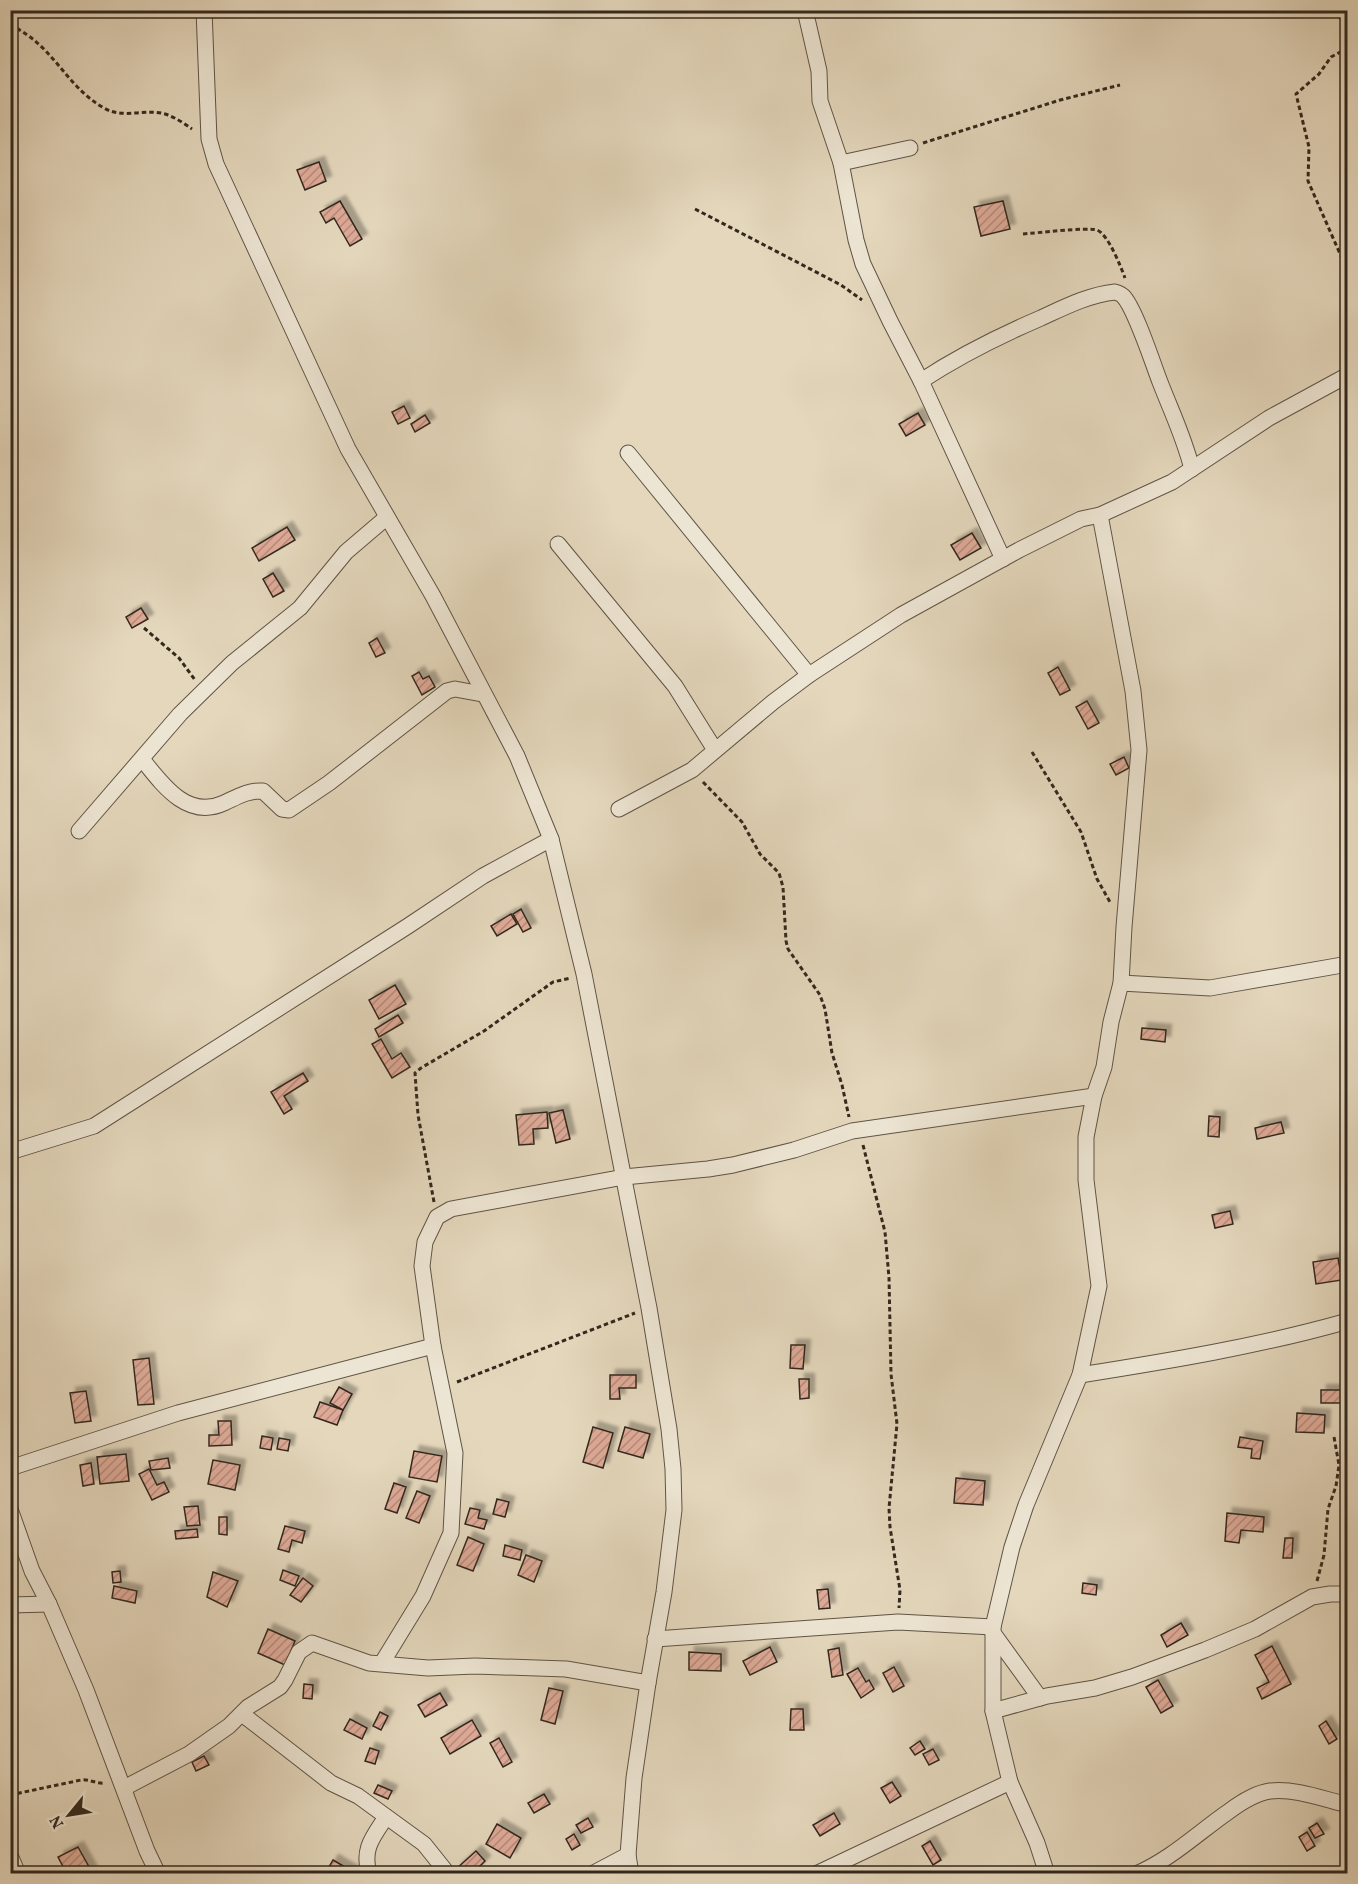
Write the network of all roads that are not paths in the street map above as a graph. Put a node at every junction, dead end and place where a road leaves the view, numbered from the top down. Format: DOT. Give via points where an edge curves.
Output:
graph roads {
  1 [pos="204,10"];
  2 [pos="805,10"];
  3 [pos="1343,10"];
  4 [pos="1347,17"];
  5 [pos="910,148"];
  6 [pos="841,163"];
  7 [pos="1347,375"];
  8 [pos="921,381"];
  9 [pos="628,453"];
  10 [pos="1192,469"];
  11 [pos="1100,515"];
  12 [pos="387,517"];
  13 [pos="558,544"];
  14 [pos="1003,559"];
  15 [pos="809,675"];
  16 [pos="482,693"];
  17 [pos="715,750"];
  18 [pos="142,759"];
  19 [pos="619,809"];
  20 [pos="79,831"];
  21 [pos="550,839"];
  22 [pos="1347,964"];
  23 [pos="1121,983"];
  24 [pos="1094,1096"];
  25 [pos="10,1152"];
  26 [pos="624,1177"];
  27 [pos="1347,1321"];
  28 [pos="433,1346"];
  29 [pos="1080,1375"];
  30 [pos="10,1468"];
  31 [pos="10,1509"];
  32 [pos="1347,1594"];
  33 [pos="49,1604"];
  34 [pos="10,1605"];
  35 [pos="993,1630"];
  36 [pos="655,1639"];
  37 [pos="382,1663"];
  38 [pos="648,1683"];
  39 [pos="1040,1698"];
  40 [pos="993,1711"];
  41 [pos="242,1714"];
  42 [pos="1010,1782"];
  43 [pos="123,1784"];
  44 [pos="1347,1804"];
  45 [pos="387,1817"];
  46 [pos="10,1855"];
  47 [pos="628,1855"];
  48 [pos="18,1874"];
  49 [pos="158,1874"];
  50 [pos="369,1874"];
  51 [pos="448,1874"];
  52 [pos="592,1874"];
  53 [pos="631,1874"];
  54 [pos="816,1874"];
  55 [pos="1047,1874"];
  56 [pos="1136,1874"];
  1 -- 12 [label="street" via="209,139 216,165 348,449"];
  2 -- 6 [label="street" via="819,71 820,101"];
  3 -- 4 [label="street"];
  5 -- 6 [label="street"];
  6 -- 8 [label="street" via="863,264"];
  7 -- 10 [label="street" via="1269,418"];
  8 -- 10 [label="street" via="997,338 1089,296 1115,292 1125,299 1146,345 1176,416"];
  8 -- 14 [label="street"];
  9 -- 15 [label="street"];
  10 -- 11 [label="street"];
  11 -- 14 [label="street" via="1081,519"];
  11 -- 23 [label="street" via="1131,681 1139,750"];
  12 -- 16 [label="street"];
  12 -- 18 [label="street" via="346,552 300,608 232,663 180,714"];
  13 -- 17 [label="street" via="675,686"];
  14 -- 15 [label="street" via="901,615"];
  15 -- 17 [label="street"];
  16 -- 18 [label="street" via="447,692 289,810 258,790 213,808 192,805 170,794"];
  16 -- 21 [label="street" via="517,756"];
  17 -- 19 [label="street" via="692,770"];
  18 -- 20 [label="street"];
  21 -- 25 [label="street" via="483,876 94,1126"];
  21 -- 26 [label="street" via="584,974"];
  22 -- 23 [label="street" via="1210,988"];
  23 -- 24 [label="street"];
  24 -- 26 [label="street" via="852,1131 733,1165"];
  24 -- 29 [label="street" via="1086,1137 1086,1180 1098,1286"];
  26 -- 28 [label="street" via="451,1209 437,1217 425,1242 422,1266"];
  26 -- 36 [label="street" via="673,1469 674,1510"];
  27 -- 29 [label="street" via="1290,1336"];
  28 -- 30 [label="street" via="178,1413"];
  28 -- 37 [label="street" via="455,1453 451,1533 423,1596"];
  29 -- 35 [label="street" via="1026,1505"];
  31 -- 33 [label="street" via="32,1572"];
  32 -- 39 [label="street" via="1312,1597 1255,1629 1205,1650 1095,1688"];
  33 -- 34 [label="street"];
  33 -- 43 [label="street"];
  35 -- 36 [label="street" via="898,1622"];
  35 -- 39 [label="street"];
  35 -- 40 [label="street"];
  36 -- 38 [label="street"];
  37 -- 38 [label="street" via="428,1668 566,1669"];
  37 -- 41 [label="street" via="369,1663 307,1644 280,1687"];
  38 -- 47 [label="street"];
  39 -- 40 [label="street"];
  40 -- 42 [label="street"];
  41 -- 43 [label="street" via="189,1754"];
  41 -- 45 [label="street" via="331,1783"];
  42 -- 54 [label="street"];
  42 -- 55 [label="street"];
  43 -- 49 [label="street"];
  44 -- 56 [label="street" via="1289,1791 1268,1791 1243,1802"];
  45 -- 50 [label="street" via="368,1845"];
  45 -- 51 [label="street" via="424,1844"];
  46 -- 48 [label="street"];
  47 -- 52 [label="street"];
  47 -- 53 [label="street"];
}
